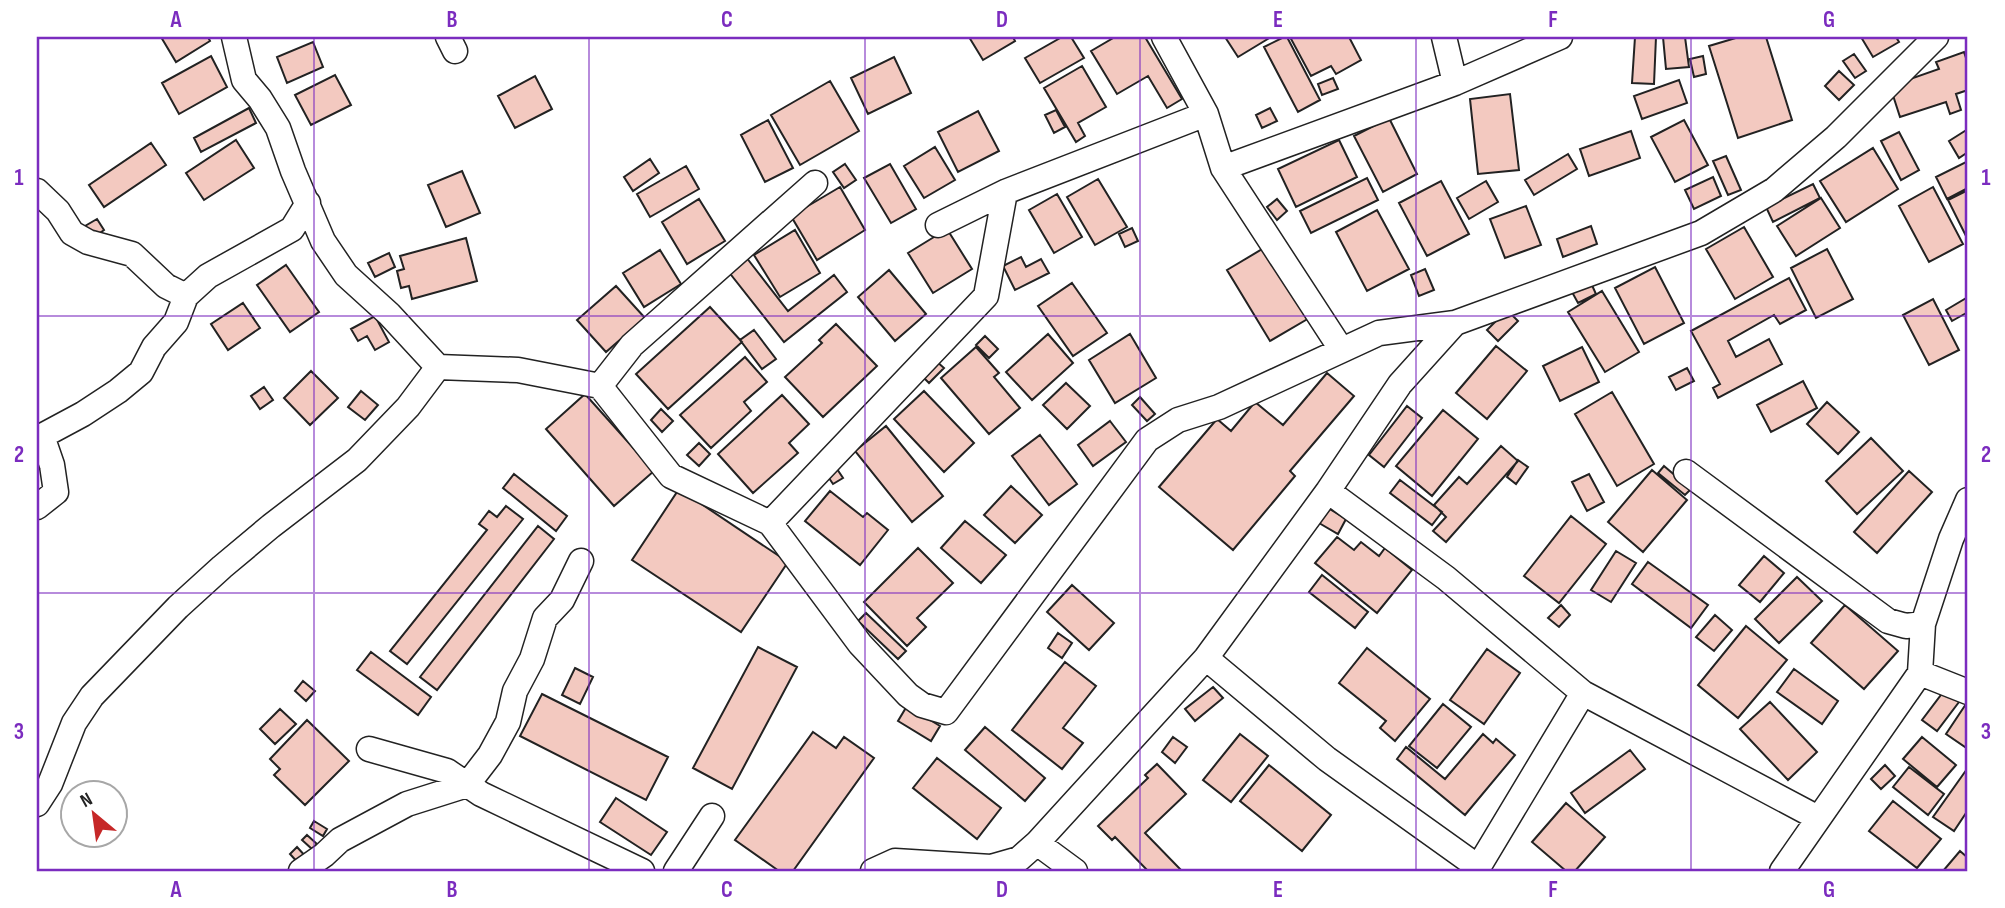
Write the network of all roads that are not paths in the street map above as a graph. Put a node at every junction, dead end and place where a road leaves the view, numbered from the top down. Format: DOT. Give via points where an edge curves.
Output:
graph roads {
  1 [pos="234,37"];
  2 [pos="1164,37"];
  3 [pos="1444,37"];
  4 [pos="1560,37"];
  5 [pos="1936,37"];
  6 [pos="1455,83"];
  7 [pos="1206,114"];
  8 [pos="1223,168"];
  9 [pos="815,183"];
  10 [pos="37,191"];
  11 [pos="1005,192"];
  12 [pos="308,202"];
  13 [pos="938,225"];
  14 [pos="323,241"];
  15 [pos="267,245"];
  16 [pos="186,296"];
  17 [pos="1455,324"];
  18 [pos="1341,349"];
  19 [pos="438,367"];
  20 [pos="600,386"];
  21 [pos="40,434"];
  22 [pos="1686,472"];
  23 [pos="1328,491"];
  24 [pos="1968,500"];
  25 [pos="37,506"];
  26 [pos="770,523"];
  27 [pos="581,561"];
  28 [pos="1923,624"];
  29 [pos="1206,658"];
  30 [pos="1920,673"];
  31 [pos="1968,692"];
  32 [pos="1583,693"];
  33 [pos="369,749"];
  34 [pos="467,785"];
  35 [pos="37,804"];
  36 [pos="712,816"];
  37 [pos="1818,818"];
  38 [pos="1037,843"];
  39 [pos="1477,869"];
  40 [pos="302,871"];
  41 [pos="642,871"];
  42 [pos="676,871"];
  43 [pos="873,871"];
  44 [pos="1075,871"];
  45 [pos="1782,871"];
  1 -- 12 [label="street" via="244,80 278,128"];
  2 -- 7 [label="street"];
  3 -- 6 [label="street"];
  4 -- 6 [label="street"];
  5 -- 17 [label="street" via="1836,137 1774,190 1701,233"];
  6 -- 8 [label="street"];
  7 -- 8 [label="street"];
  7 -- 11 [label="street"];
  8 -- 18 [label="street"];
  9 -- 20 [label="street" via="632,345"];
  10 -- 16 [label="street" via="72,233 132,254 166,286"];
  11 -- 13 [label="street"];
  11 -- 26 [label="street" via="986,296"];
  12 -- 14 [label="street"];
  12 -- 15 [label="street" via="292,229"];
  14 -- 15 [label="street"];
  14 -- 19 [label="street" via="346,275"];
  15 -- 16 [label="street" via="208,276"];
  16 -- 21 [label="street" via="176,322 154,347 141,372 83,414"];
  17 -- 18 [label="street" via="1379,333"];
  17 -- 23 [label="street" via="1400,384"];
  18 -- 26 [label="street" via="1219,407 1178,420 1147,440 946,712 908,695 860,644"];
  19 -- 20 [label="street" via="518,370"];
  19 -- 35 [label="street" via="408,407 357,460 222,567 92,696 74,723 50,784"];
  20 -- 26 [label="street" via="671,476"];
  21 -- 25 [label="street" via="56,492"];
  22 -- 28 [label="street" via="1888,621"];
  23 -- 29 [label="street"];
  23 -- 32 [label="street" via="1446,578"];
  24 -- 28 [label="street"];
  27 -- 34 [label="street" via="562,600 545,618 532,659 515,691 508,722"];
  28 -- 30 [label="street"];
  29 -- 38 [label="street"];
  29 -- 39 [label="street" via="1327,759"];
  30 -- 31 [label="street"];
  30 -- 37 [label="street"];
  32 -- 37 [label="street"];
  32 -- 39 [label="street"];
  33 -- 34 [label="street" via="447,771"];
  34 -- 40 [label="street" via="407,804 340,840"];
  34 -- 41 [label="street"];
  36 -- 42 [label="street"];
  37 -- 45 [label="street"];
  38 -- 43 [label="street" via="1019,859 991,867 895,861"];
  38 -- 44 [label="street"];
}
